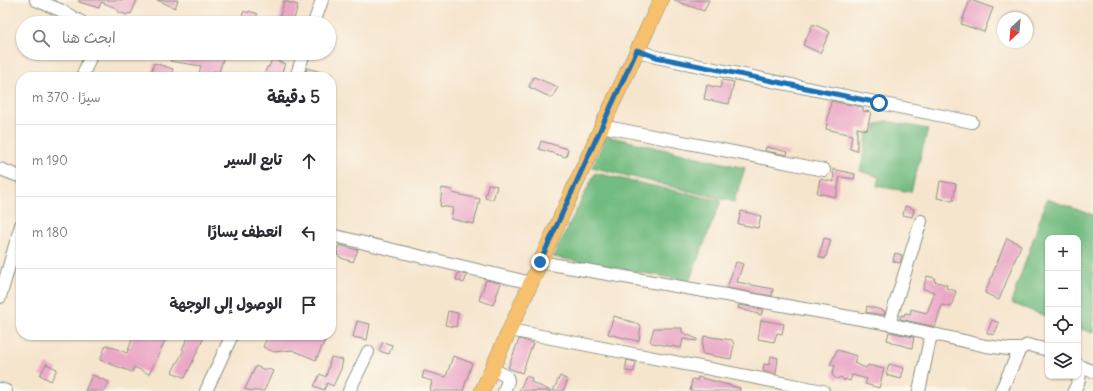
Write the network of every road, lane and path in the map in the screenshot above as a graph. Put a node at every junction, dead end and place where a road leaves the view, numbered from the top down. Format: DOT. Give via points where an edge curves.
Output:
graph roads {
  1 [pos="36,0"];
  2 [pos="322,0"];
  3 [pos="661,0"];
  4 [pos="71,16"];
  5 [pos="316,16"];
  6 [pos="637,50"];
  7 [pos="89,60"];
  8 [pos="302,60"];
  9 [pos="84,72"];
  10 [pos="298,72"];
  11 [pos="972,122"];
  12 [pos="602,126"];
  13 [pos="0,169"];
  14 [pos="824,170"];
  15 [pos="16,175"];
  16 [pos="921,221"];
  17 [pos="336,236"];
  18 [pos="16,242"];
  19 [pos="540,262"];
  20 [pos="531,283"];
  21 [pos="0,297"];
  22 [pos="889,324"];
  23 [pos="510,330"];
  24 [pos="230,340"];
  25 [pos="930,340"];
  26 [pos="1020,349"];
  27 [pos="1045,349"];
  28 [pos="368,352"];
  29 [pos="1081,367"];
  30 [pos="492,368"];
  31 [pos="1093,372"];
  32 [pos="1080,379"];
  33 [pos="0,389"];
  34 [pos="6,391"];
  35 [pos="206,391"];
  36 [pos="349,391"];
  37 [pos="482,391"];
  38 [pos="504,391"];
  39 [pos="823,391"];
  40 [pos="919,391"];
  41 [pos="1001,391"];
  42 [pos="1074,391"];
  1 -- 4 [label="street"];
  2 -- 5 [label="street"];
  3 -- 6 [label="main road"];
  6 -- 11 [label="street" via="656,57"];
  6 -- 12 [label="main road"];
  7 -- 9 [label="street"];
  8 -- 10 [label="street"];
  12 -- 14 [label="street"];
  12 -- 19 [label="main road"];
  13 -- 15 [label="street"];
  16 -- 22 [label="street"];
  17 -- 20 [label="street"];
  18 -- 21 [label="street"];
  19 -- 20 [label="main road"];
  19 -- 22 [label="street"];
  20 -- 23 [label="main road"];
  22 -- 26 [label="street" via="986,346"];
  23 -- 30 [label="main road"];
  23 -- 39 [label="street"];
  24 -- 35 [label="street"];
  25 -- 40 [label="street"];
  26 -- 27 [label="street" via="1028,346"];
  26 -- 41 [label="street"];
  28 -- 36 [label="street"];
  29 -- 31 [label="street"];
  30 -- 37 [label="main road"];
  30 -- 38 [label="street" via="507,377"];
  32 -- 42 [label="street"];
  33 -- 34 [label="street"];
}
